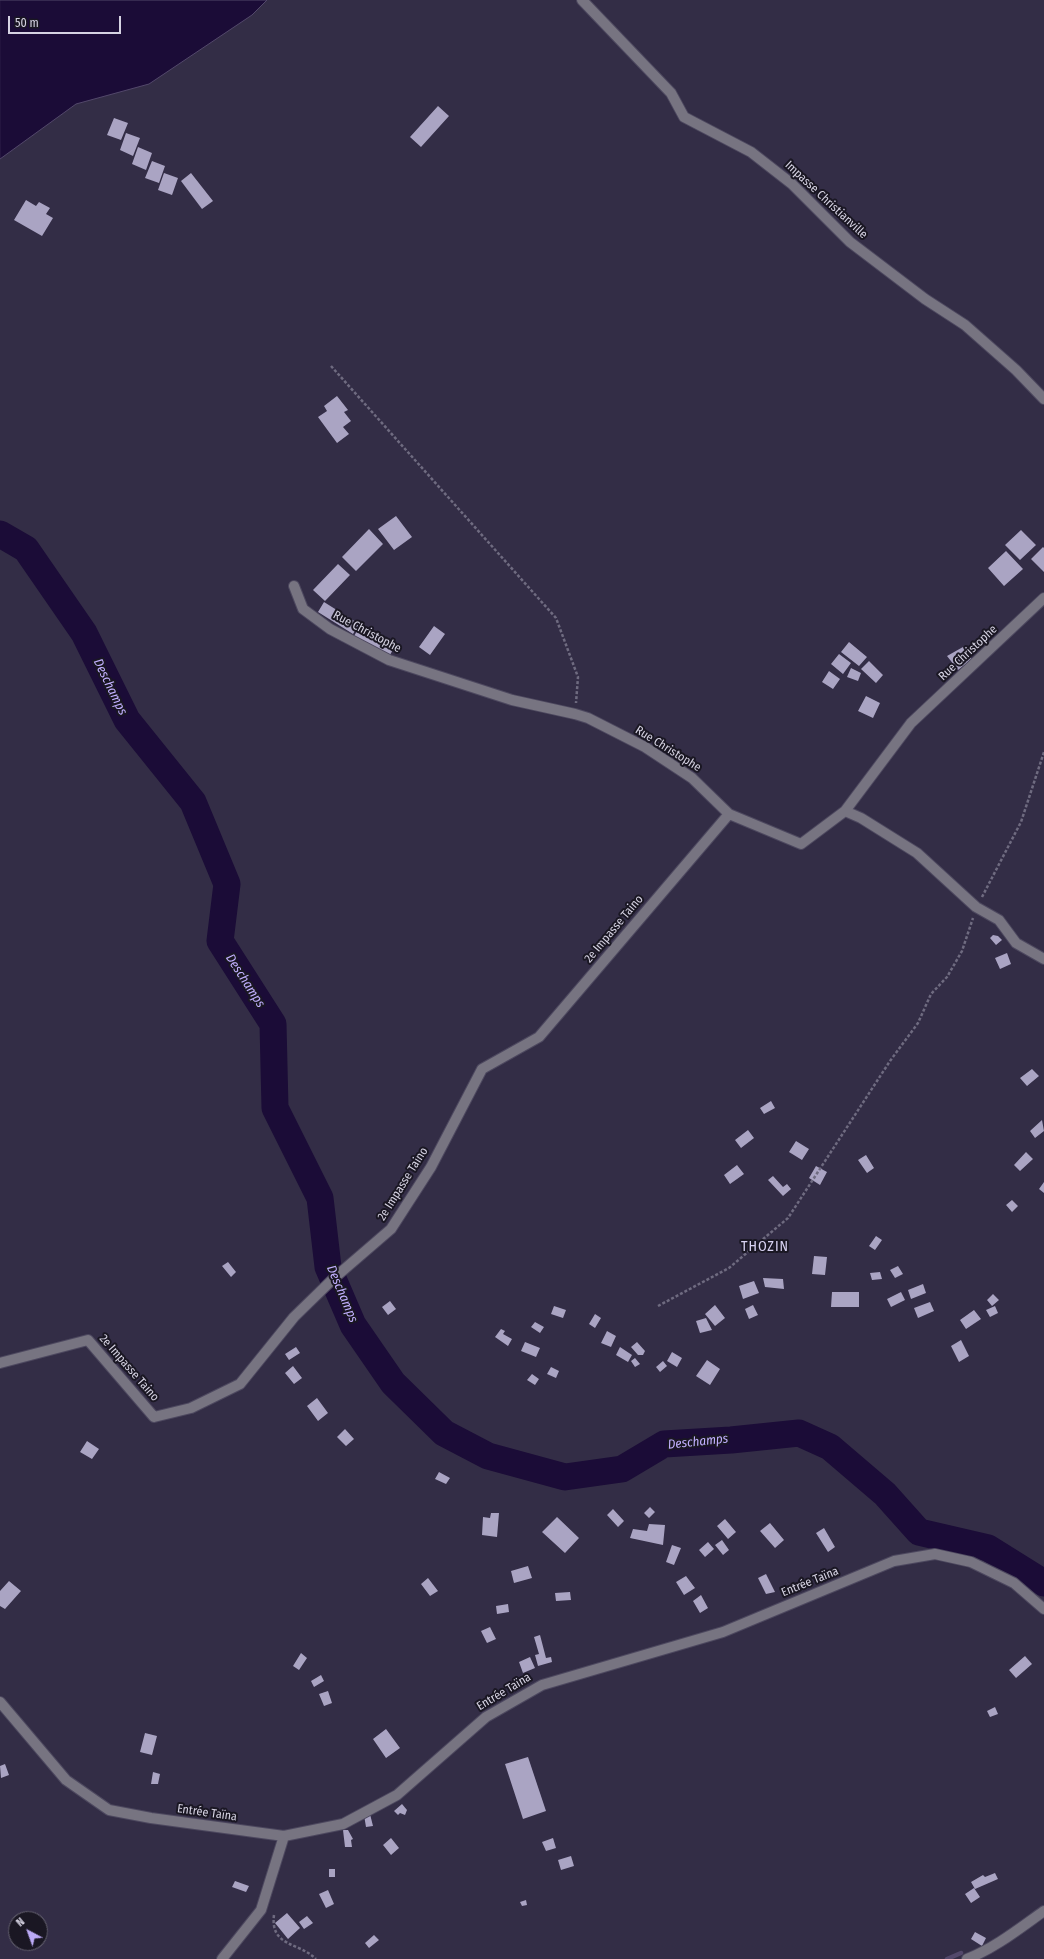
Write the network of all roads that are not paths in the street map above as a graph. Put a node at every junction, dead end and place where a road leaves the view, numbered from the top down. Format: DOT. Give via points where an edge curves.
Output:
graph roads {
  1 [pos="582,0"];
  2 [pos="1044,399"];
  3 [pos="294,586"];
  4 [pos="1044,598"];
  5 [pos="845,811"];
  6 [pos="729,814"];
  7 [pos="1044,959"];
  8 [pos="0,1363"];
  9 [pos="1044,1609"];
  10 [pos="0,1702"];
  11 [pos="284,1836"];
  12 [pos="1044,1911"];
  13 [pos="222,1959"];
  14 [pos="967,1959"];
  1 -- 2 [label="street, Impasse Christianville" via="671,93 684,117 751,152 792,184 850,242 965,326 1016,370"];
  3 -- 6 [label="street, Rue Christophe" via="303,609 330,629 389,660 512,700 575,714 645,747 692,778"];
  4 -- 5 [label="street, Rue Christophe" via="911,723"];
  5 -- 6 [label="street, Rue Christophe" via="801,844"];
  5 -- 7 [label="street" via="861,818 917,853 976,907 999,920 1016,943"];
  6 -- 8 [label="street, 2e Impasse Taino" via="539,1037 482,1068 431,1166 391,1229 333,1278 294,1317 240,1384 191,1408 154,1417 88,1340"];
  9 -- 11 [label="street, Entrée Taïna" via="1014,1583 971,1562 935,1554 894,1561 723,1632 542,1685 486,1716 396,1795 343,1824"];
  10 -- 11 [label="street, Entrée Taïna" via="66,1780 109,1810"];
  11 -- 13 [label="street" via="261,1910"];
  12 -- 14 [label="street" via="995,1944"];
}
